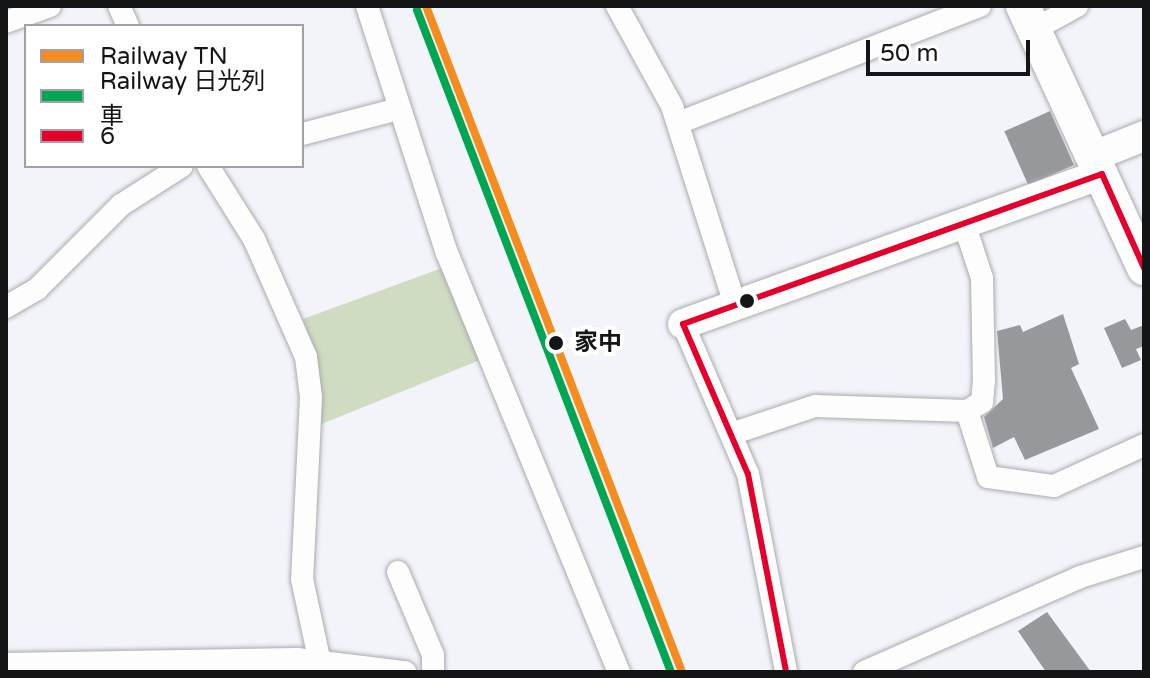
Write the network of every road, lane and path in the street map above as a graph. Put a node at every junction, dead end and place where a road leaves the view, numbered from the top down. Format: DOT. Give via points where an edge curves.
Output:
graph roads {
  1 [pos="50,6"];
  2 [pos="367,6"];
  3 [pos="617,6"];
  4 [pos="980,6"];
  5 [pos="1077,6"];
  6 [pos="1029,18"];
  7 [pos="6,22"];
  8 [pos="398,109"];
  9 [pos="678,123"];
  10 [pos="304,133"];
  11 [pos="1144,136"];
  12 [pos="1098,165"];
  13 [pos="179,168"];
  14 [pos="209,168"];
  15 [pos="964,223"];
  16 [pos="1140,251"];
  17 [pos="735,305"];
  18 [pos="6,307"];
  19 [pos="683,324"];
  20 [pos="967,411"];
  21 [pos="731,434"];
  22 [pos="1144,445"];
  23 [pos="1144,557"];
  24 [pos="398,572"];
  25 [pos="6,664"];
  26 [pos="321,666"];
  27 [pos="405,672"];
  28 [pos="433,672"];
  29 [pos="619,672"];
  30 [pos="786,672"];
  31 [pos="864,672"];
  1 -- 7 [label="street"];
  2 -- 8 [label="street"];
  3 -- 9 [label="street"];
  4 -- 9 [label="street"];
  5 -- 6 [label="street"];
  6 -- 12 [label="main road"];
  8 -- 10 [label="street"];
  8 -- 29 [label="street" via="447,253"];
  9 -- 17 [label="street"];
  11 -- 12 [label="main road"];
  12 -- 15 [label="main road"];
  12 -- 16 [label="main road"];
  13 -- 18 [label="street" via="121,205 37,289"];
  14 -- 26 [label="street" via="254,239 306,357 311,397 302,579"];
  15 -- 17 [label="main road"];
  15 -- 20 [label="street" via="982,278 984,380 982,402"];
  17 -- 19 [label="main road"];
  19 -- 21 [label="street"];
  20 -- 21 [label="street" via="815,406"];
  20 -- 22 [label="street" via="988,477 1054,486"];
  21 -- 30 [label="street" via="748,474"];
  23 -- 31 [label="street" via="1080,577"];
  24 -- 28 [label="street" via="433,655"];
  25 -- 26 [label="street"];
  26 -- 27 [label="street"];
}
